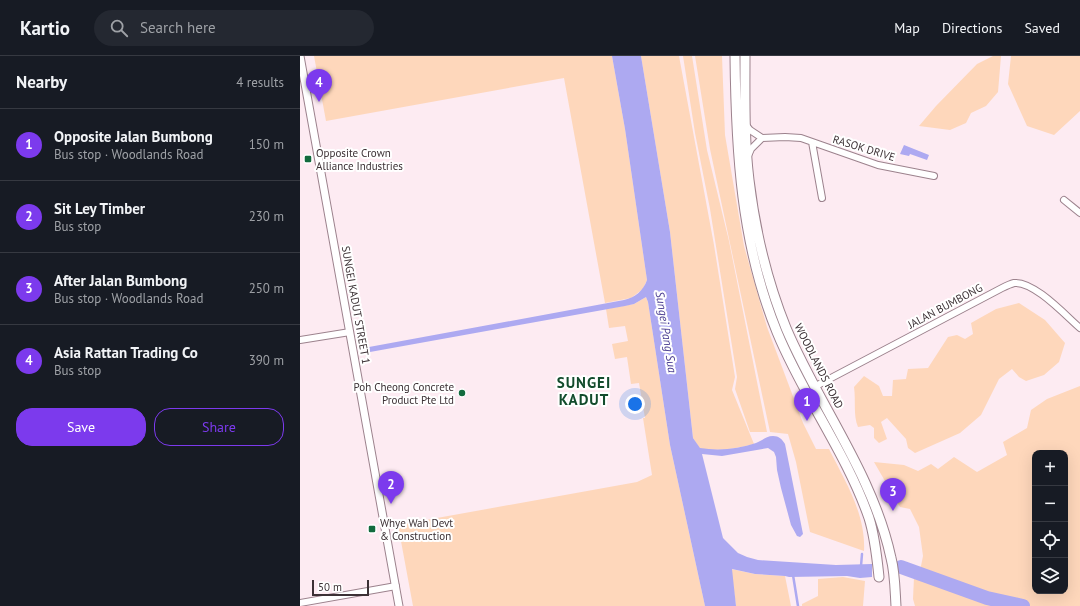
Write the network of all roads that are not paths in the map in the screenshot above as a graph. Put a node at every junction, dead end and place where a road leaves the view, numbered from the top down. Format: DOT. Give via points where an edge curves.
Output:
graph roads {
  1 [pos="300,56"];
  2 [pos="735,56"];
  3 [pos="745,56"];
  4 [pos="745,123"];
  5 [pos="762,138"];
  6 [pos="812,142"];
  7 [pos="747,157"];
  8 [pos="934,176"];
  9 [pos="822,198"];
  10 [pos="1064,200"];
  11 [pos="1080,213"];
  12 [pos="1080,328"];
  13 [pos="350,332"];
  14 [pos="300,340"];
  15 [pos="814,387"];
  16 [pos="879,578"];
  17 [pos="396,586"];
  18 [pos="300,603"];
  19 [pos="399,606"];
  20 [pos="896,606"];
  1 -- 13 [label="street, SUNGEI KADUT STREET 1"];
  2 -- 16 [label="main road, WOODLANDS ROAD" via="738,157 747,225 760,281 786,353 855,483 869,519"];
  3 -- 4 [label="main road, WOODLANDS ROAD"];
  4 -- 5 [label="street"];
  4 -- 7 [label="main road, WOODLANDS ROAD"];
  5 -- 6 [label="street, RASOK DRIVE" via="796,137"];
  5 -- 7 [label="street"];
  6 -- 8 [label="street, RASOK DRIVE" via="878,165"];
  6 -- 9 [label="street"];
  7 -- 15 [label="main road, WOODLANDS ROAD" via="756,224 769,277 786,326"];
  10 -- 11 [label="street"];
  12 -- 15 [label="street, JALAN BUMBONG" via="1037,290 1014,283"];
  13 -- 14 [label="street"];
  13 -- 17 [label="street, SUNGEI KADUT STREET 1"];
  15 -- 20 [label="main road, WOODLANDS ROAD" via="864,478 878,513 892,559"];
  17 -- 18 [label="street"];
  17 -- 19 [label="street, SUNGEI KADUT STREET 1"];
}
